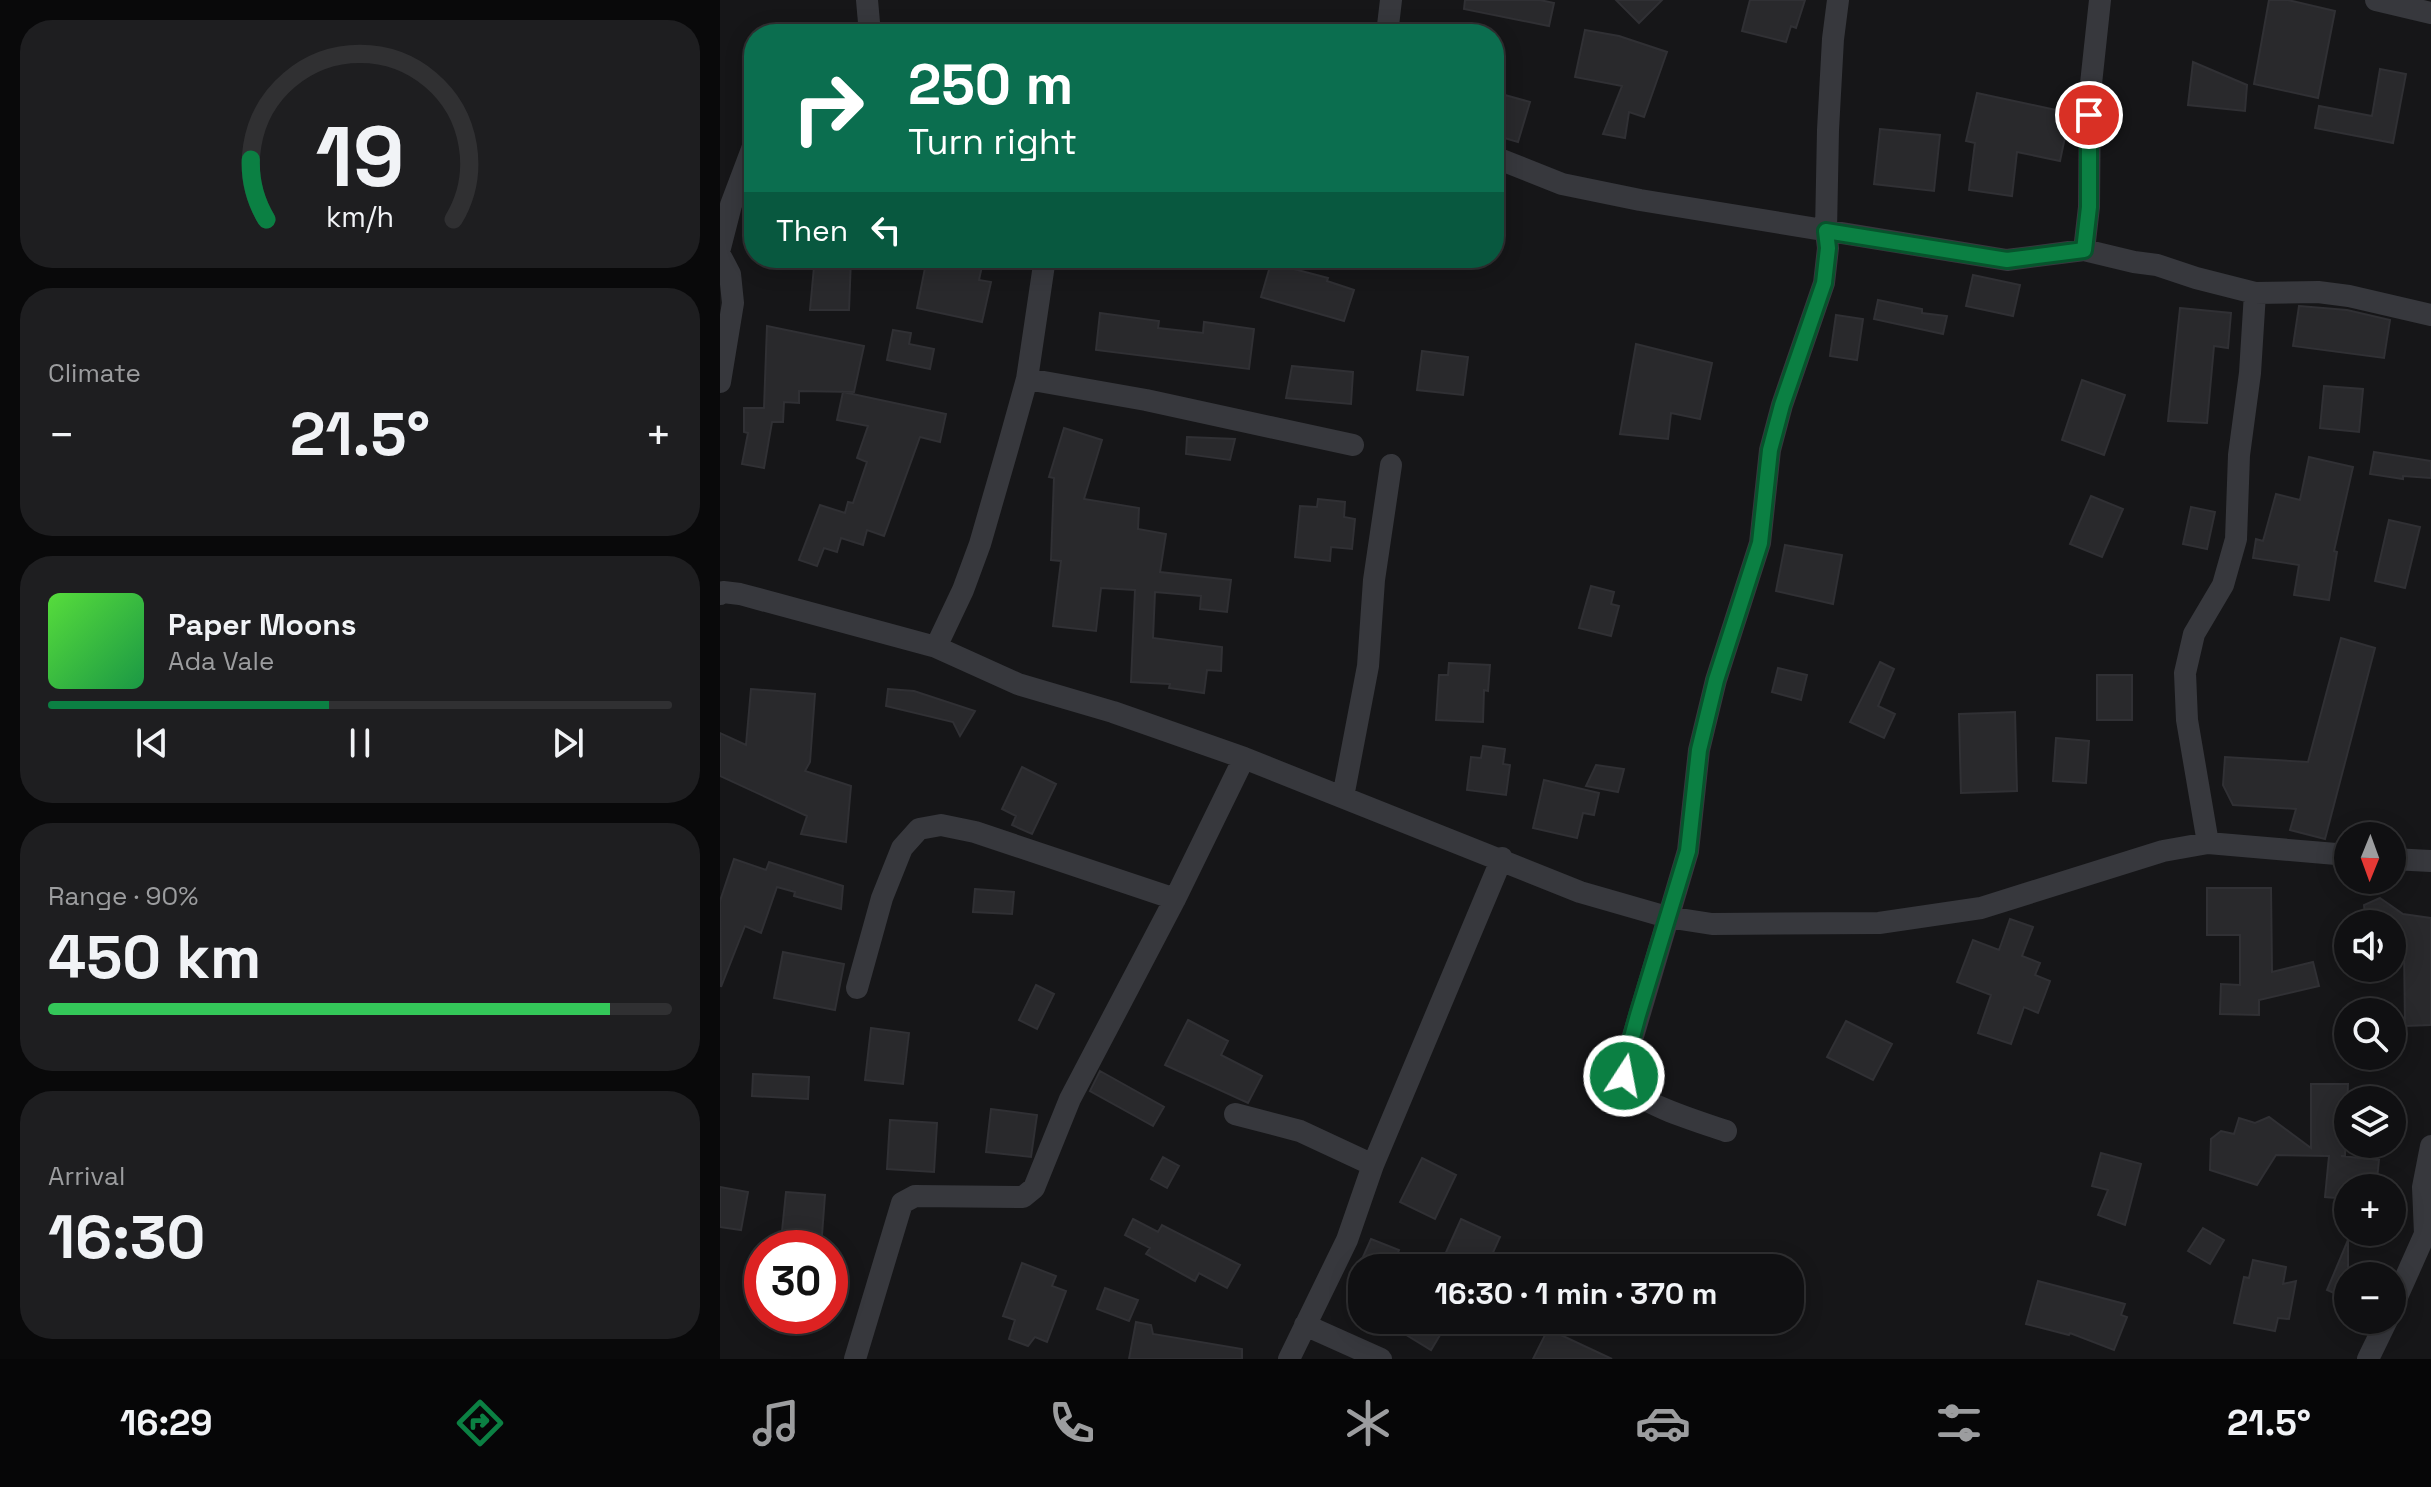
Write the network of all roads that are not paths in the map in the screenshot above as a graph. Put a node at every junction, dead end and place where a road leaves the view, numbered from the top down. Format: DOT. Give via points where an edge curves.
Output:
graph roads {
  1 [pos="867,0"];
  2 [pos="1391,0"];
  3 [pos="1838,0"];
  4 [pos="2100,0"];
  5 [pos="2376,0"];
  6 [pos="2431,13"];
  7 [pos="869,24"];
  8 [pos="1388,24"];
  9 [pos="1504,161"];
  10 [pos="744,171"];
  11 [pos="1826,231"];
  12 [pos="720,248"];
  13 [pos="2084,250"];
  14 [pos="720,255"];
  15 [pos="1044,268"];
  16 [pos="2255,293"];
  17 [pos="2431,315"];
  18 [pos="1027,379"];
  19 [pos="720,382"];
  20 [pos="1353,445"];
  21 [pos="1391,465"];
  22 [pos="720,594"];
  23 [pos="936,647"];
  24 [pos="1244,758"];
  25 [pos="1343,797"];
  26 [pos="2208,843"];
  27 [pos="2334,854"];
  28 [pos="1502,858"];
  29 [pos="2406,860"];
  30 [pos="2431,861"];
  31 [pos="1175,899"];
  32 [pos="1667,917"];
  33 [pos="857,988"];
  34 [pos="1235,1114"];
  35 [pos="1726,1131"];
  36 [pos="2431,1146"];
  37 [pos="1373,1165"];
  38 [pos="2406,1277"];
  39 [pos="1305,1325"];
  40 [pos="2380,1334"];
  41 [pos="855,1359"];
  42 [pos="1289,1359"];
  43 [pos="1381,1359"];
  44 [pos="2368,1359"];
  1 -- 7 [label="street"];
  2 -- 8 [label="street"];
  3 -- 11 [label="street"];
  4 -- 13 [label="street" via="2090,93"];
  5 -- 6 [label="street"];
  9 -- 11 [label="street" via="1562,184"];
  10 -- 12 [label="street"];
  11 -- 13 [label="street" via="2007,260"];
  11 -- 32 [label="street" via="1824,283 1770,450 1760,543 1716,680 1699,750 1688,851"];
  13 -- 16 [label="street"];
  14 -- 19 [label="street" via="730,274 733,303"];
  15 -- 18 [label="street"];
  16 -- 17 [label="street" via="2318,292"];
  16 -- 26 [label="street" via="2236,539 2223,585 2194,634 2185,673 2187,720"];
  18 -- 20 [label="street"];
  18 -- 23 [label="street" via="980,544"];
  21 -- 25 [label="street" via="1368,666"];
  22 -- 23 [label="street" via="740,594"];
  23 -- 24 [label="street" via="1018,684"];
  24 -- 25 [label="street"];
  24 -- 31 [label="street"];
  25 -- 28 [label="street"];
  26 -- 27 [label="street"];
  26 -- 32 [label="street" via="2163,851 1981,908 1879,923 1712,924"];
  28 -- 32 [label="street" via="1580,892"];
  28 -- 37 [label="street"];
  29 -- 30 [label="street"];
  31 -- 33 [label="street" via="975,832 941,825 919,829 902,848 882,898"];
  31 -- 41 [label="street" via="1070,1099 1029,1194 915,1196 902,1203"];
  32 -- 35 [label="street" via="1625,1063 1627,1085 1633,1093 1680,1115"];
  34 -- 37 [label="street" via="1300,1131"];
  36 -- 38 [label="street" via="2423,1187 2425,1234"];
  37 -- 39 [label="street" via="1347,1240"];
  39 -- 42 [label="street"];
  39 -- 43 [label="street"];
  40 -- 44 [label="street"];
}
